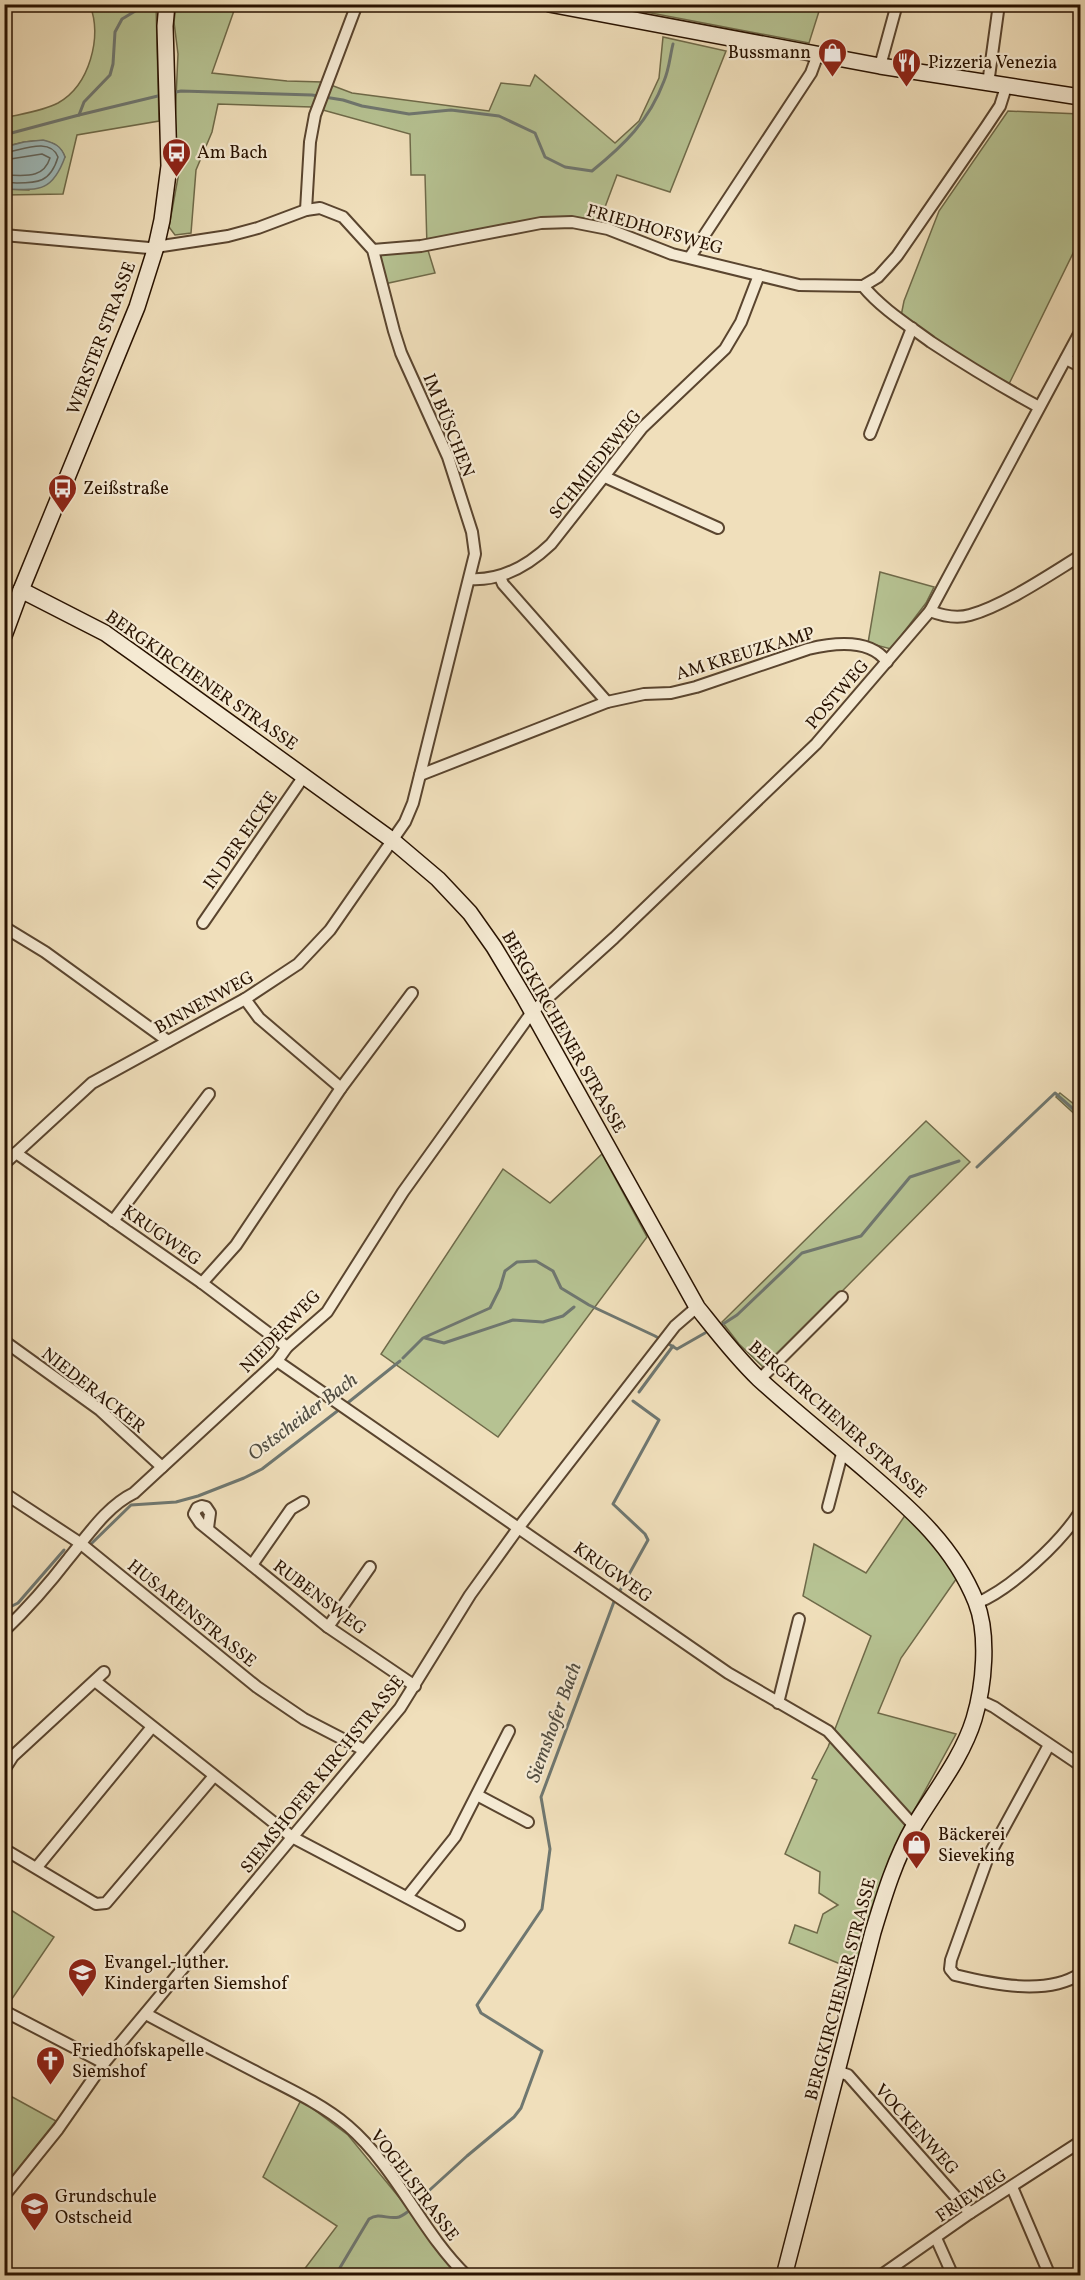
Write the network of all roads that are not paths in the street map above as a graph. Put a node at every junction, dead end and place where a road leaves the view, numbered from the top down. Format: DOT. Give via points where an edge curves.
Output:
graph roads {
  1 [pos="167,4"];
  2 [pos="357,4"];
  3 [pos="549,4"];
  4 [pos="897,4"];
  5 [pos="999,4"];
  6 [pos="818,54"];
  7 [pos="879,66"];
  8 [pos="988,84"];
  9 [pos="1006,87"];
  10 [pos="1080,97"];
  11 [pos="306,210"];
  12 [pos="4,235"];
  13 [pos="156,247"];
  14 [pos="373,250"];
  15 [pos="690,257"];
  16 [pos="759,275"];
  17 [pos="863,286"];
  18 [pos="912,328"];
  19 [pos="1080,332"];
  20 [pos="1066,359"];
  21 [pos="1080,366"];
  22 [pos="1039,407"];
  23 [pos="870,434"];
  24 [pos="605,477"];
  25 [pos="718,528"];
  26 [pos="1080,556"];
  27 [pos="500,577"];
  28 [pos="470,579"];
  29 [pos="21,590"];
  30 [pos="930,611"];
  31 [pos="7,616"];
  32 [pos="4,636"];
  33 [pos="887,662"];
  34 [pos="607,702"];
  35 [pos="420,775"];
  36 [pos="304,776"];
  37 [pos="392,840"];
  38 [pos="203,923"];
  39 [pos="4,927"];
  40 [pos="412,993"];
  41 [pos="246,999"];
  42 [pos="532,1012"];
  43 [pos="168,1041"];
  44 [pos="341,1088"];
  45 [pos="209,1094"];
  46 [pos="16,1153"];
  47 [pos="4,1164"];
  48 [pos="113,1221"];
  49 [pos="202,1283"];
  50 [pos="842,1297"];
  51 [pos="697,1307"];
  52 [pos="4,1341"];
  53 [pos="287,1347"];
  54 [pos="277,1361"];
  55 [pos="760,1379"];
  56 [pos="843,1450"];
  57 [pos="162,1467"];
  58 [pos="4,1493"];
  59 [pos="303,1502"];
  60 [pos="828,1507"];
  61 [pos="1080,1512"];
  62 [pos="519,1527"];
  63 [pos="208,1528"];
  64 [pos="80,1543"];
  65 [pos="252,1565"];
  66 [pos="370,1567"];
  67 [pos="976,1604"];
  68 [pos="799,1619"];
  69 [pos="328,1627"];
  70 [pos="4,1631"];
  71 [pos="104,1672"];
  72 [pos="95,1681"];
  73 [pos="415,1686"];
  74 [pos="979,1700"];
  75 [pos="778,1703"];
  76 [pos="152,1727"];
  77 [pos="509,1731"];
  78 [pos="1049,1745"];
  79 [pos="364,1750"];
  80 [pos="9,1754"];
  81 [pos="1080,1765"];
  82 [pos="4,1770"];
  83 [pos="214,1776"];
  84 [pos="477,1795"];
  85 [pos="528,1822"];
  86 [pos="914,1827"];
  87 [pos="292,1837"];
  88 [pos="4,1849"];
  89 [pos="37,1867"];
  90 [pos="407,1897"];
  91 [pos="459,1925"];
  92 [pos="1080,1974"];
  93 [pos="4,2011"];
  94 [pos="146,2014"];
  95 [pos="104,2063"];
  96 [pos="837,2071"];
  97 [pos="1080,2142"];
  98 [pos="1012,2187"];
  99 [pos="4,2196"];
  100 [pos="970,2213"];
  101 [pos="936,2238"];
  102 [pos="467,2276"];
  103 [pos="784,2276"];
  104 [pos="880,2276"];
  105 [pos="953,2276"];
  106 [pos="1050,2276"];
  1 -- 13 [label="street, WERSTER STRASSE" via="169,166"];
  2 -- 11 [label="street" via="315,115"];
  3 -- 6 [label="street"];
  4 -- 7 [label="street"];
  5 -- 8 [label="street"];
  6 -- 7 [label="street"];
  6 -- 15 [label="street" via="811,72"];
  7 -- 8 [label="street"];
  8 -- 9 [label="street"];
  9 -- 10 [label="street"];
  9 -- 17 [label="street" via="1000,106 897,256 878,277"];
  11 -- 13 [label="street, IM BÜSCHEN" via="238,233"];
  11 -- 14 [label="street, IM BÜSCHEN" via="320,208 343,217"];
  12 -- 13 [label="street"];
  13 -- 29 [label="street, WERSTER STRASSE" via="138,307"];
  14 -- 15 [label="street, FRIEDHOFSWEG" via="421,246 542,223 572,222 608,229"];
  14 -- 28 [label="street, IM BÜSCHEN" via="401,352 447,457 472,532 475,554"];
  15 -- 16 [label="street, FRIEDHOFSWEG"];
  16 -- 17 [label="street, FRIEDHOFSWEG" via="800,285"];
  16 -- 24 [label="street, SCHMIEDEWEG" via="741,322 725,349 642,428"];
  17 -- 18 [label="street"];
  18 -- 22 [label="street" via="1001,387"];
  18 -- 23 [label="street"];
  19 -- 20 [label="street, POSTWEG"];
  20 -- 21 [label="street"];
  20 -- 22 [label="street, POSTWEG"];
  22 -- 30 [label="street, POSTWEG"];
  24 -- 25 [label="street"];
  24 -- 27 [label="street, SCHMIEDEWEG" via="552,544 535,560"];
  26 -- 30 [label="street" via="969,616 946,617"];
  27 -- 28 [label="street, SCHMIEDEWEG"];
  27 -- 34 [label="street"];
  28 -- 35 [label="street, IM BÜSCHEN"];
  29 -- 31 [label="street, WERSTER STRASSE"];
  29 -- 36 [label="street, BERGKIRCHENER STRASSE" via="105,633"];
  30 -- 33 [label="street, POSTWEG"];
  31 -- 32 [label="street, WERSTER STRASSE"];
  33 -- 34 [label="street, AM KREUZKAMP" via="879,652 862,645 827,645 696,687"];
  33 -- 42 [label="street, POSTWEG" via="816,744"];
  34 -- 35 [label="street, AM KREUZKAMP"];
  35 -- 37 [label="street, IM BÜSCHEN" via="405,822"];
  36 -- 37 [label="street, BERGKIRCHENER STRASSE"];
  36 -- 38 [label="street, IN DER EICKE"];
  37 -- 41 [label="street, BINNENWEG" via="317,945 298,964"];
  37 -- 42 [label="street, BERGKIRCHENER STRASSE" via="470,913"];
  39 -- 43 [label="street"];
  40 -- 44 [label="street"];
  41 -- 43 [label="street, BINNENWEG"];
  41 -- 44 [label="street" via="259,1018"];
  42 -- 51 [label="street, BERGKIRCHENER STRASSE"];
  42 -- 53 [label="street, NIEDERWEG" via="403,1192 327,1312"];
  43 -- 46 [label="street, BINNENWEG" via="92,1083"];
  44 -- 49 [label="street" via="236,1245"];
  45 -- 48 [label="street"];
  46 -- 47 [label="street, BINNENWEG"];
  46 -- 48 [label="street, KRUGWEG"];
  48 -- 49 [label="street, KRUGWEG"];
  49 -- 53 [label="street, KRUGWEG"];
  50 -- 55 [label="street"];
  51 -- 55 [label="street, BERGKIRCHENER STRASSE" via="732,1353"];
  51 -- 62 [label="street, SIEMSHOFER KIRCHSTRASSE" via="675,1326"];
  52 -- 57 [label="street, NIEDERACKER" via="100,1410"];
  53 -- 54 [label="street, NIEDERWEG"];
  54 -- 57 [label="street, NIEDERWEG"];
  54 -- 62 [label="street, KRUGWEG"];
  55 -- 56 [label="street, BERGKIRCHENER STRASSE"];
  56 -- 60 [label="street"];
  56 -- 67 [label="street, BERGKIRCHENER STRASSE" via="925,1522 960,1570"];
  57 -- 64 [label="street, NIEDERWEG" via="122,1499"];
  58 -- 64 [label="street, HUSARENSTRASSE"];
  59 -- 65 [label="street" via="291,1509"];
  61 -- 67 [label="street" via="1065,1534 1035,1562"];
  62 -- 73 [label="street, SIEMSHOFER KIRCHSTRASSE" via="470,1595"];
  62 -- 75 [label="street, KRUGWEG" via="728,1673"];
  63 -- 65 [label="street, RUBENSWEG"];
  64 -- 70 [label="street, NIEDERWEG" via="28,1608"];
  64 -- 79 [label="street, HUSARENSTRASSE" via="257,1687 304,1719"];
  65 -- 69 [label="street, RUBENSWEG"];
  66 -- 69 [label="street"];
  67 -- 74 [label="street, BERGKIRCHENER STRASSE" via="983,1662"];
  68 -- 75 [label="street"];
  69 -- 73 [label="street, RUBENSWEG"];
  71 -- 72 [label="street"];
  72 -- 76 [label="street"];
  72 -- 80 [label="street"];
  73 -- 79 [label="street, SIEMSHOFER KIRCHSTRASSE"];
  74 -- 78 [label="street"];
  74 -- 86 [label="street, BERGKIRCHENER STRASSE" via="963,1743"];
  75 -- 86 [label="street, KRUGWEG" via="828,1731"];
  76 -- 83 [label="street"];
  76 -- 89 [label="street"];
  77 -- 84 [label="street"];
  78 -- 81 [label="street"];
  78 -- 92 [label="street" via="987,1857 950,1969 955,1975 1024,1987"];
  79 -- 87 [label="street, SIEMSHOFER KIRCHSTRASSE"];
  80 -- 82 [label="street"];
  83 -- 87 [label="street"];
  83 -- 89 [label="street" via="106,1903 96,1904"];
  84 -- 85 [label="street"];
  84 -- 90 [label="street" via="455,1837"];
  86 -- 96 [label="street, BERGKIRCHENER STRASSE" via="896,1864 873,1932"];
  87 -- 90 [label="street"];
  87 -- 94 [label="street, SIEMSHOFER KIRCHSTRASSE"];
  88 -- 89 [label="street"];
  90 -- 91 [label="street"];
  93 -- 95 [label="street"];
  94 -- 95 [label="street, SIEMSHOFER KIRCHSTRASSE"];
  94 -- 102 [label="street, VOGELSTRASSE" via="306,2098 349,2127"];
  95 -- 99 [label="street, SIEMSHOFER KIRCHSTRASSE"];
  96 -- 100 [label="street, VOCKENWEG" via="848,2075"];
  96 -- 103 [label="street, BERGKIRCHENER STRASSE"];
  97 -- 98 [label="street, FRIEWEG"];
  98 -- 100 [label="street, FRIEWEG"];
  98 -- 106 [label="street"];
  100 -- 101 [label="street, FRIEWEG"];
  101 -- 104 [label="street, FRIEWEG"];
  101 -- 105 [label="street"];
}
